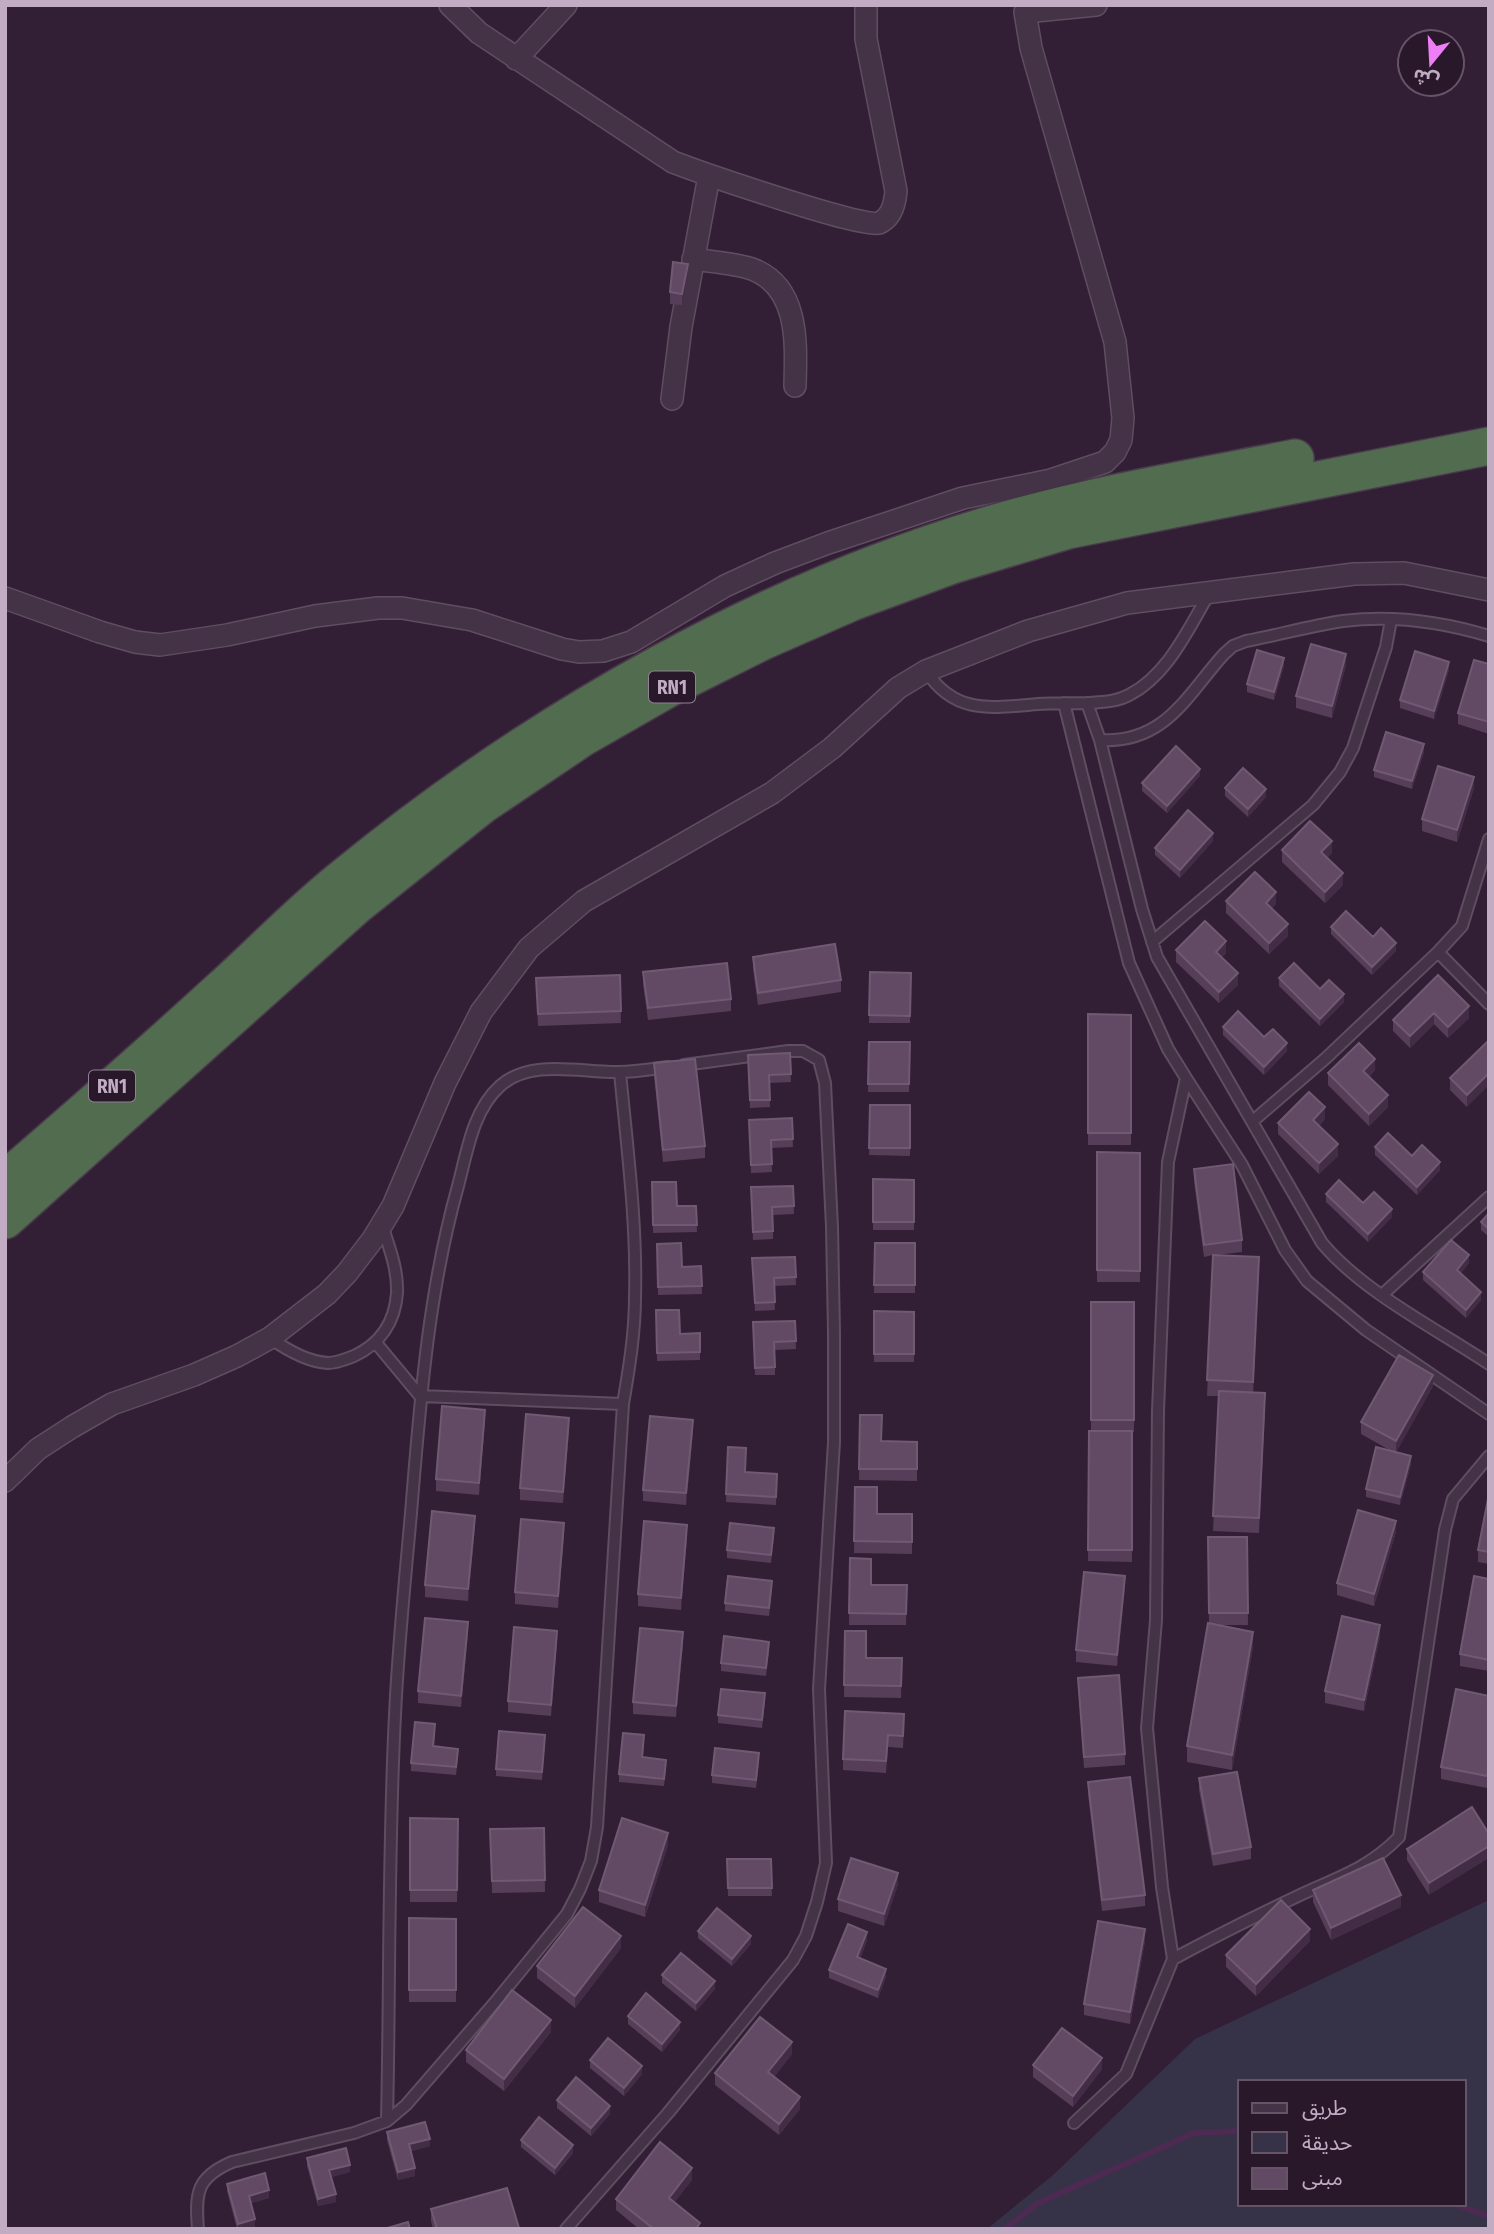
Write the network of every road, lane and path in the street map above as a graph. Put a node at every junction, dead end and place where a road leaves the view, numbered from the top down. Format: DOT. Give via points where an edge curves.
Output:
graph roads {
  1 [pos="450,5"];
  2 [pos="566,5"];
  3 [pos="866,5"];
  4 [pos="1096,5"];
  5 [pos="1024,9"];
  6 [pos="516,59"];
  7 [pos="709,176"];
  8 [pos="693,258"];
  9 [pos="795,386"];
  10 [pos="672,399"];
  11 [pos="1489,421"];
  12 [pos="1489,446"];
  13 [pos="1489,590"];
  14 [pos="1209,594"];
  15 [pos="5,598"];
  16 [pos="1391,620"];
  17 [pos="1489,636"];
  18 [pos="926,671"];
  19 [pos="1064,703"];
  20 [pos="1087,703"];
  21 [pos="1100,740"];
  22 [pos="1489,839"];
  23 [pos="1152,942"];
  24 [pos="1438,952"];
  25 [pos="1489,1004"];
  26 [pos="620,1072"];
  27 [pos="1186,1078"];
  28 [pos="1253,1121"];
  29 [pos="5,1180"];
  30 [pos="1489,1197"];
  31 [pos="5,1220"];
  32 [pos="382,1223"];
  33 [pos="1382,1294"];
  34 [pos="270,1338"];
  35 [pos="376,1343"];
  36 [pos="1489,1364"];
  37 [pos="420,1396"];
  38 [pos="623,1404"];
  39 [pos="1489,1414"];
  40 [pos="1489,1456"];
  41 [pos="5,1481"];
  42 [pos="1173,1959"];
  43 [pos="387,2121"];
  44 [pos="1074,2123"];
  45 [pos="198,2229"];
  46 [pos="566,2229"];
  1 -- 6 [label="street"];
  2 -- 6 [label="street"];
  3 -- 7 [label="street" via="866,39 896,191 886,219 867,224"];
  4 -- 5 [label="street"];
  5 -- 15 [label="street" via="1031,48 1115,342 1123,418 1121,440 1105,462 1051,480 963,498 796,555 725,586 631,642 603,651 562,649 472,620 402,608 315,616 160,645 100,632"];
  6 -- 7 [label="street" via="673,162"];
  7 -- 8 [label="street"];
  8 -- 9 [label="street" via="750,269 776,285 793,322"];
  8 -- 10 [label="street"];
  11 -- 29 [label="highway, RN1" via="1137,488 1007,520 886,559 634,677 468,782 342,878"];
  12 -- 31 [label="highway, RN1" via="1068,530 852,602 671,687 582,738 481,806 357,905"];
  13 -- 14 [label="street" via="1404,573 1354,574"];
  14 -- 18 [label="street" via="1127,603 1028,631"];
  14 -- 20 [label="lane" via="1149,683 1128,696"];
  16 -- 17 [label="lane"];
  16 -- 21 [label="lane" via="1342,622 1246,640 1233,646 1165,720 1139,735"];
  16 -- 23 [label="lane" via="1353,748 1340,772 1312,805"];
  18 -- 19 [label="lane" via="945,694 974,706"];
  18 -- 32 [label="street" via="898,688 832,748 772,793 584,901 529,948 481,1012"];
  19 -- 20 [label="lane"];
  19 -- 27 [label="lane" via="1129,963"];
  20 -- 21 [label="lane"];
  21 -- 23 [label="lane"];
  22 -- 24 [label="lane" via="1462,926"];
  23 -- 28 [label="lane"];
  24 -- 25 [label="lane"];
  24 -- 28 [label="lane"];
  26 -- 37 [label="lane" via="527,1072 510,1078 486,1104 477,1120 450,1214"];
  26 -- 38 [label="lane" via="635,1299"];
  26 -- 46 [label="lane" via="788,1051 812,1055 823,1070 834,1332 834,1442 819,1689 826,1863 814,1914 793,1960"];
  27 -- 39 [label="lane" via="1307,1280 1366,1331"];
  27 -- 42 [label="lane" via="1168,1162 1157,1411 1156,1620 1147,1728"];
  28 -- 33 [label="lane" via="1322,1243 1350,1272"];
  30 -- 33 [label="lane"];
  32 -- 34 [label="street" via="327,1294"];
  32 -- 35 [label="lane" via="397,1293 393,1315"];
  33 -- 36 [label="lane"];
  34 -- 35 [label="lane" via="290,1352 330,1363"];
  34 -- 41 [label="street" via="194,1375 112,1404 38,1450"];
  35 -- 37 [label="lane"];
  37 -- 38 [label="lane"];
  37 -- 43 [label="lane" via="395,1717"];
  38 -- 43 [label="lane" via="603,1751 591,1861 567,1914 439,2069"];
  40 -- 42 [label="lane" via="1453,1499 1445,1530 1399,1837 1366,1865"];
  42 -- 44 [label="lane" via="1126,2074"];
  43 -- 45 [label="lane" via="216,2169 202,2182"];
}
